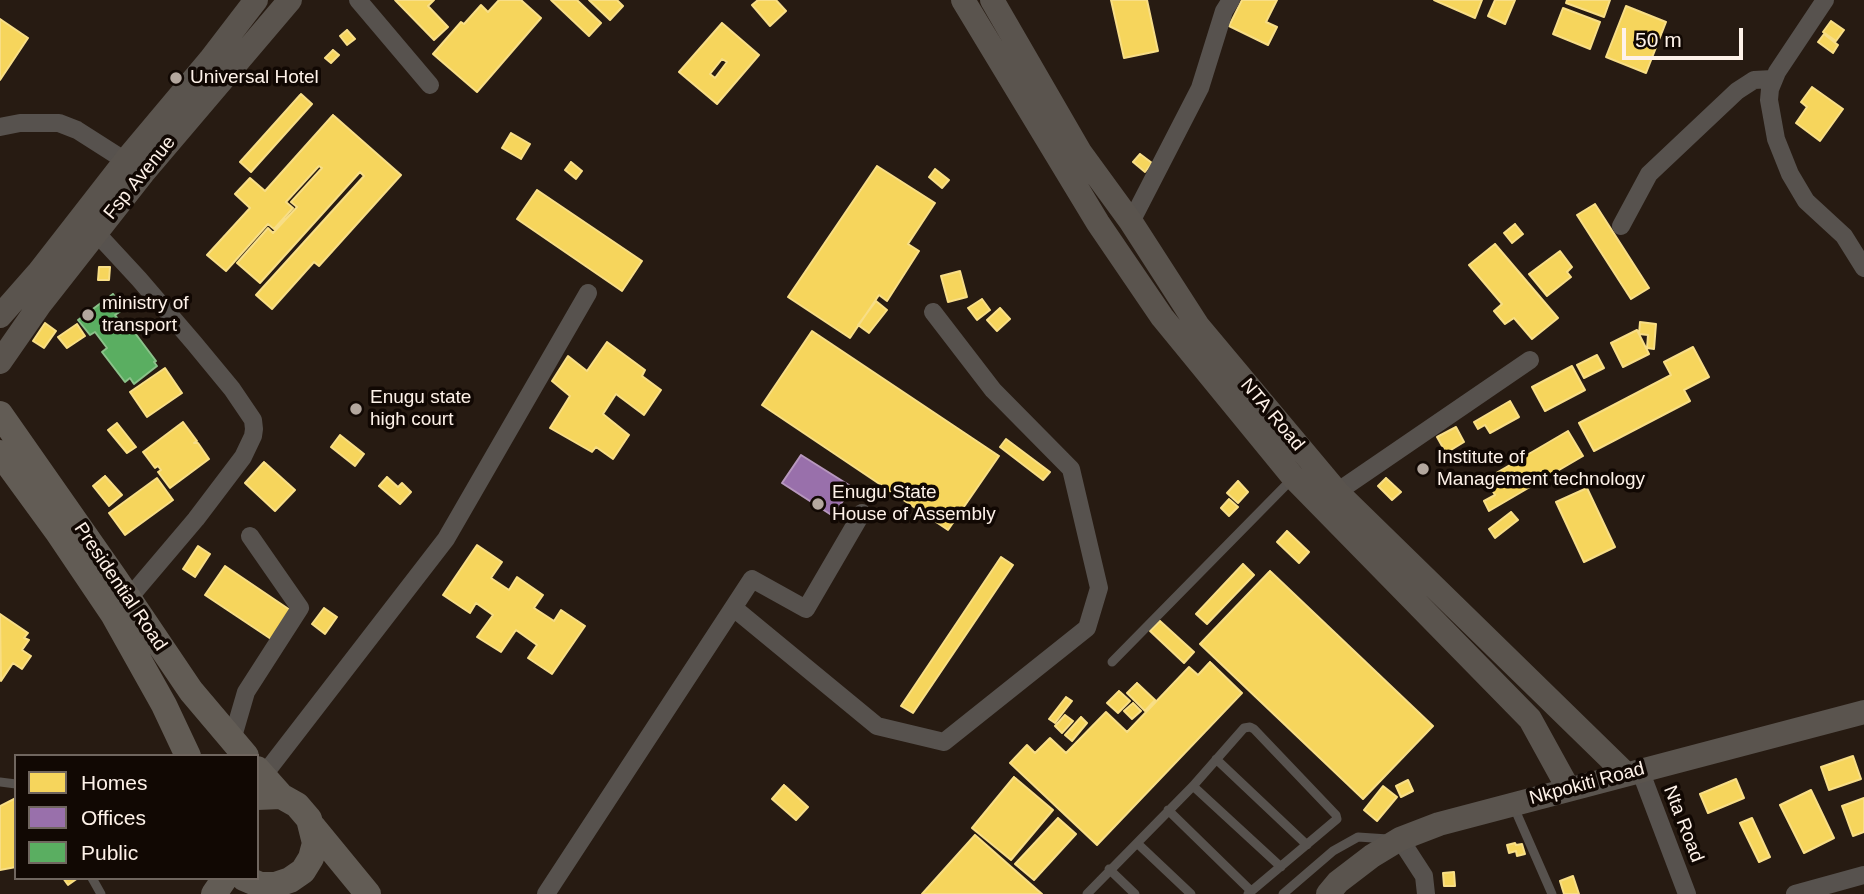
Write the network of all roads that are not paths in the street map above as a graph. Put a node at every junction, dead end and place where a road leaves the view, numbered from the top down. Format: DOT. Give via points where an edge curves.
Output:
graph roads {
  1 [pos="256,0"];
  2 [pos="290,0"];
  3 [pos="358,0"];
  4 [pos="963,0"];
  5 [pos="992,0"];
  6 [pos="1231,0"];
  7 [pos="1825,0"];
  8 [pos="238,23"];
  9 [pos="254,43"];
  10 [pos="1773,79"];
  11 [pos="430,85"];
  12 [pos="0,127"];
  13 [pos="159,137"];
  14 [pos="134,167"];
  15 [pos="1131,222"];
  16 [pos="88,225"];
  17 [pos="1621,226"];
  18 [pos="1864,268"];
  19 [pos="588,292"];
  20 [pos="933,312"];
  21 [pos="0,316"];
  22 [pos="1530,360"];
  23 [pos="0,362"];
  24 [pos="0,414"];
  25 [pos="0,453"];
  26 [pos="1293,477"];
  27 [pos="1337,492"];
  28 [pos="862,513"];
  29 [pos="250,536"];
  30 [pos="129,598"];
  31 [pos="735,609"];
  32 [pos="1112,662"];
  33 [pos="1864,712"];
  34 [pos="234,743"];
  35 [pos="188,754"];
  36 [pos="192,754"];
  37 [pos="1216,760"];
  38 [pos="1632,771"];
  39 [pos="265,784"];
  40 [pos="1193,786"];
  41 [pos="1568,788"];
  42 [pos="1512,803"];
  43 [pos="1168,810"];
  44 [pos="313,827"];
  45 [pos="1400,839"];
  46 [pos="1137,843"];
  47 [pos="1307,845"];
  48 [pos="1281,867"];
  49 [pos="1109,869"];
  50 [pos="1864,875"];
  51 [pos="253,887"];
  52 [pos="1250,893"];
  53 [pos="368,894"];
  54 [pos="546,894"];
  55 [pos="1087,894"];
  56 [pos="1135,894"];
  57 [pos="1191,894"];
  58 [pos="1283,894"];
  59 [pos="1328,894"];
  60 [pos="1426,894"];
  61 [pos="1552,894"];
  62 [pos="1687,894"];
  63 [pos="1796,894"];
  1 -- 8 [label="main road, Fsp Avenue"];
  2 -- 9 [label="main road, Fsp Avenue"];
  3 -- 11 [label="street"];
  4 -- 26 [label="main road, NTA Road" via="1098,223 1162,317"];
  5 -- 15 [label="main road, NTA Road" via="1080,152"];
  6 -- 15 [label="street" via="1200,88"];
  7 -- 10 [label="street"];
  8 -- 9 [label="main road"];
  8 -- 13 [label="main road, Fsp Avenue"];
  9 -- 13 [label="main road, Fsp Avenue"];
  10 -- 17 [label="street" via="1754,80 1737,91 1648,174"];
  10 -- 18 [label="street" via="1769,100 1776,139 1790,174 1806,201 1848,240"];
  12 -- 14 [label="street" via="59,123"];
  13 -- 14 [label="main road, Fsp Avenue"];
  14 -- 16 [label="main road, Fsp Avenue"];
  15 -- 27 [label="main road, NTA Road" via="1198,326"];
  16 -- 21 [label="main road, Fsp Avenue"];
  16 -- 23 [label="main road, Fsp Avenue"];
  16 -- 30 [label="street" via="202,352 253,420 254,429 243,457"];
  19 -- 39 [label="street" via="446,539"];
  20 -- 31 [label="street" via="993,390 1071,469 1099,588 1087,628 944,742 877,726"];
  22 -- 27 [label="street"];
  24 -- 30 [label="main road, Presidential Road"];
  25 -- 35 [label="main road, Presidential Road" via="113,614"];
  26 -- 32 [label="lane"];
  26 -- 41 [label="main road, NTA Road" via="1530,719"];
  27 -- 38 [label="main road, NTA Road"];
  28 -- 31 [label="street" via="806,609 752,579"];
  29 -- 34 [label="street" via="300,608 246,692"];
  30 -- 34 [label="main road, Presidential Road" via="191,691"];
  31 -- 54 [label="street"];
  33 -- 38 [label="main road, Nkpokiti Road"];
  34 -- 36 [label="main road"];
  37 -- 40 [label="lane"];
  37 -- 47 [label="lane"];
  37 -- 47 [label="lane" via="1244,728 1254,729 1336,816"];
  38 -- 41 [label="main road, Nkpokiti Road"];
  38 -- 62 [label="street, Nta Road"];
  39 -- 44 [label="main road" via="297,805"];
  40 -- 43 [label="lane"];
  40 -- 48 [label="lane"];
  41 -- 42 [label="main road, Nkpokiti Road"];
  42 -- 45 [label="main road, Nkpokiti Road"];
  42 -- 61 [label="lane"];
  43 -- 46 [label="lane"];
  43 -- 52 [label="lane"];
  44 -- 51 [label="main road" via="313,850 303,871 275,885"];
  44 -- 53 [label="main road"];
  45 -- 58 [label="lane" via="1358,837 1332,851"];
  45 -- 59 [label="main road, Nkpokiti Road"];
  45 -- 60 [label="street" via="1424,876"];
  46 -- 49 [label="lane"];
  46 -- 57 [label="lane"];
  47 -- 48 [label="lane"];
  48 -- 52 [label="lane"];
  49 -- 55 [label="lane"];
  49 -- 56 [label="lane"];
  50 -- 63 [label="street"];
}
